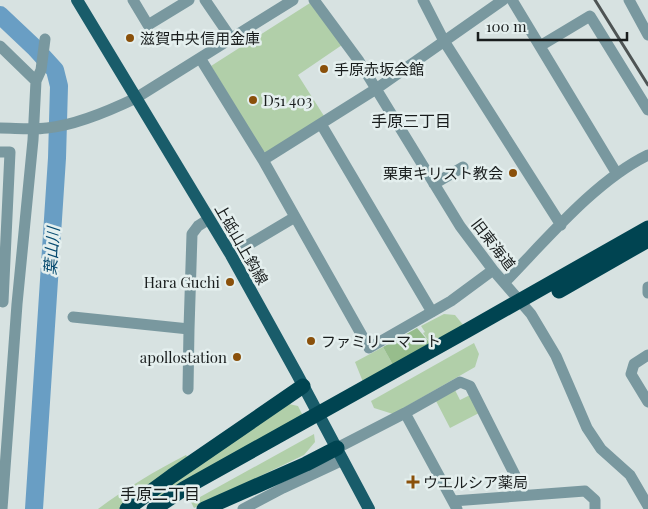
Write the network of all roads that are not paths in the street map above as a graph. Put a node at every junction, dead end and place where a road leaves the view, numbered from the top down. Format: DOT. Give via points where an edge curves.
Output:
graph roads {
  1 [pos="77,0"];
  2 [pos="133,0"];
  3 [pos="189,0"];
  4 [pos="205,0"];
  5 [pos="293,0"];
  6 [pos="314,0"];
  7 [pos="423,0"];
  8 [pos="503,0"];
  9 [pos="512,0"];
  10 [pos="630,0"];
  11 [pos="648,34"];
  12 [pos="231,38"];
  13 [pos="45,39"];
  14 [pos="444,42"];
  15 [pos="0,46"];
  16 [pos="540,46"];
  17 [pos="200,58"];
  18 [pos="36,81"];
  19 [pos="376,89"];
  20 [pos="136,98"];
  21 [pos="648,110"];
  22 [pos="321,124"];
  23 [pos="0,128"];
  24 [pos="33,128"];
  25 [pos="0,152"];
  26 [pos="648,155"];
  27 [pos="263,160"];
  28 [pos="463,167"];
  29 [pos="617,174"];
  30 [pos="434,184"];
  31 [pos="295,217"];
  32 [pos="4,219"];
  33 [pos="209,219"];
  34 [pos="561,225"];
  35 [pos="648,228"];
  36 [pos="648,240"];
  37 [pos="231,255"];
  38 [pos="493,270"];
  39 [pos="505,282"];
  40 [pos="648,287"];
  41 [pos="648,293"];
  42 [pos="2,302"];
  43 [pos="17,304"];
  44 [pos="432,312"];
  45 [pos="73,317"];
  46 [pos="189,330"];
  47 [pos="470,334"];
  48 [pos="648,355"];
  49 [pos="5,385"];
  50 [pos="303,386"];
  51 [pos="188,389"];
  52 [pos="648,402"];
  53 [pos="405,413"];
  54 [pos="306,426"];
  55 [pos="340,454"];
  56 [pos="2,470"];
  57 [pos="526,495"];
  58 [pos="455,505"];
  59 [pos="648,506"];
  60 [pos="2,509"];
  61 [pos="127,509"];
  62 [pos="154,509"];
  63 [pos="170,509"];
  64 [pos="204,509"];
  65 [pos="243,509"];
  66 [pos="369,509"];
  67 [pos="595,509"];
  1 -- 20 [label="main road, 上砥山上鈎線"];
  2 -- 3 [label="street" via="148,25"];
  4 -- 12 [label="street"];
  5 -- 12 [label="street"];
  6 -- 19 [label="street, 旧東海道"];
  7 -- 14 [label="street"];
  8 -- 14 [label="street"];
  9 -- 16 [label="street"];
  10 -- 11 [label="street"];
  12 -- 17 [label="street"];
  13 -- 18 [label="street" via="42,70"];
  14 -- 19 [label="street"];
  14 -- 34 [label="street"];
  15 -- 18 [label="street"];
  16 -- 21 [label="street" via="590,16"];
  16 -- 29 [label="street"];
  17 -- 20 [label="street"];
  17 -- 27 [label="street"];
  18 -- 24 [label="street"];
  19 -- 22 [label="street"];
  19 -- 30 [label="street, 旧東海道"];
  20 -- 24 [label="street" via="72,123"];
  20 -- 33 [label="main road, 上砥山上鈎線"];
  22 -- 27 [label="street"];
  22 -- 44 [label="street"];
  23 -- 24 [label="street"];
  24 -- 43 [label="street"];
  25 -- 32 [label="street" via="10,152"];
  26 -- 29 [label="street"];
  27 -- 31 [label="street"];
  28 -- 30 [label="street"];
  29 -- 34 [label="street"];
  30 -- 38 [label="street, 旧東海道"];
  31 -- 37 [label="street"];
  31 -- 44 [label="street" via="369,348"];
  32 -- 42 [label="street"];
  33 -- 37 [label="main road, 上砥山上鈎線"];
  33 -- 46 [label="street" via="192,234"];
  34 -- 39 [label="street"];
  35 -- 47 [label="highway"];
  36 -- 47 [label="highway"];
  37 -- 50 [label="main road, 上砥山上鈎線"];
  38 -- 39 [label="street, 旧東海道"];
  38 -- 44 [label="street"];
  39 -- 59 [label="street, 旧東海道" via="531,314 556,356 586,428 601,449 630,475"];
  40 -- 41 [label="street"];
  42 -- 43 [label="street"];
  43 -- 49 [label="street"];
  45 -- 46 [label="street"];
  46 -- 51 [label="street"];
  47 -- 54 [label="highway"];
  48 -- 52 [label="street" via="634,364 630,374"];
  49 -- 56 [label="street"];
  50 -- 55 [label="main road, 上砥山上鈎線"];
  50 -- 61 [label="highway"];
  53 -- 55 [label="street"];
  53 -- 57 [label="street" via="460,382 470,386"];
  53 -- 58 [label="street"];
  54 -- 62 [label="highway" via="185,488"];
  54 -- 63 [label="highway"];
  55 -- 64 [label="highway" via="306,464"];
  55 -- 65 [label="street"];
  55 -- 66 [label="main road, 上砥山上鈎線"];
  56 -- 60 [label="street"];
  57 -- 58 [label="street"];
  57 -- 67 [label="street" via="585,490 595,500"];
}
